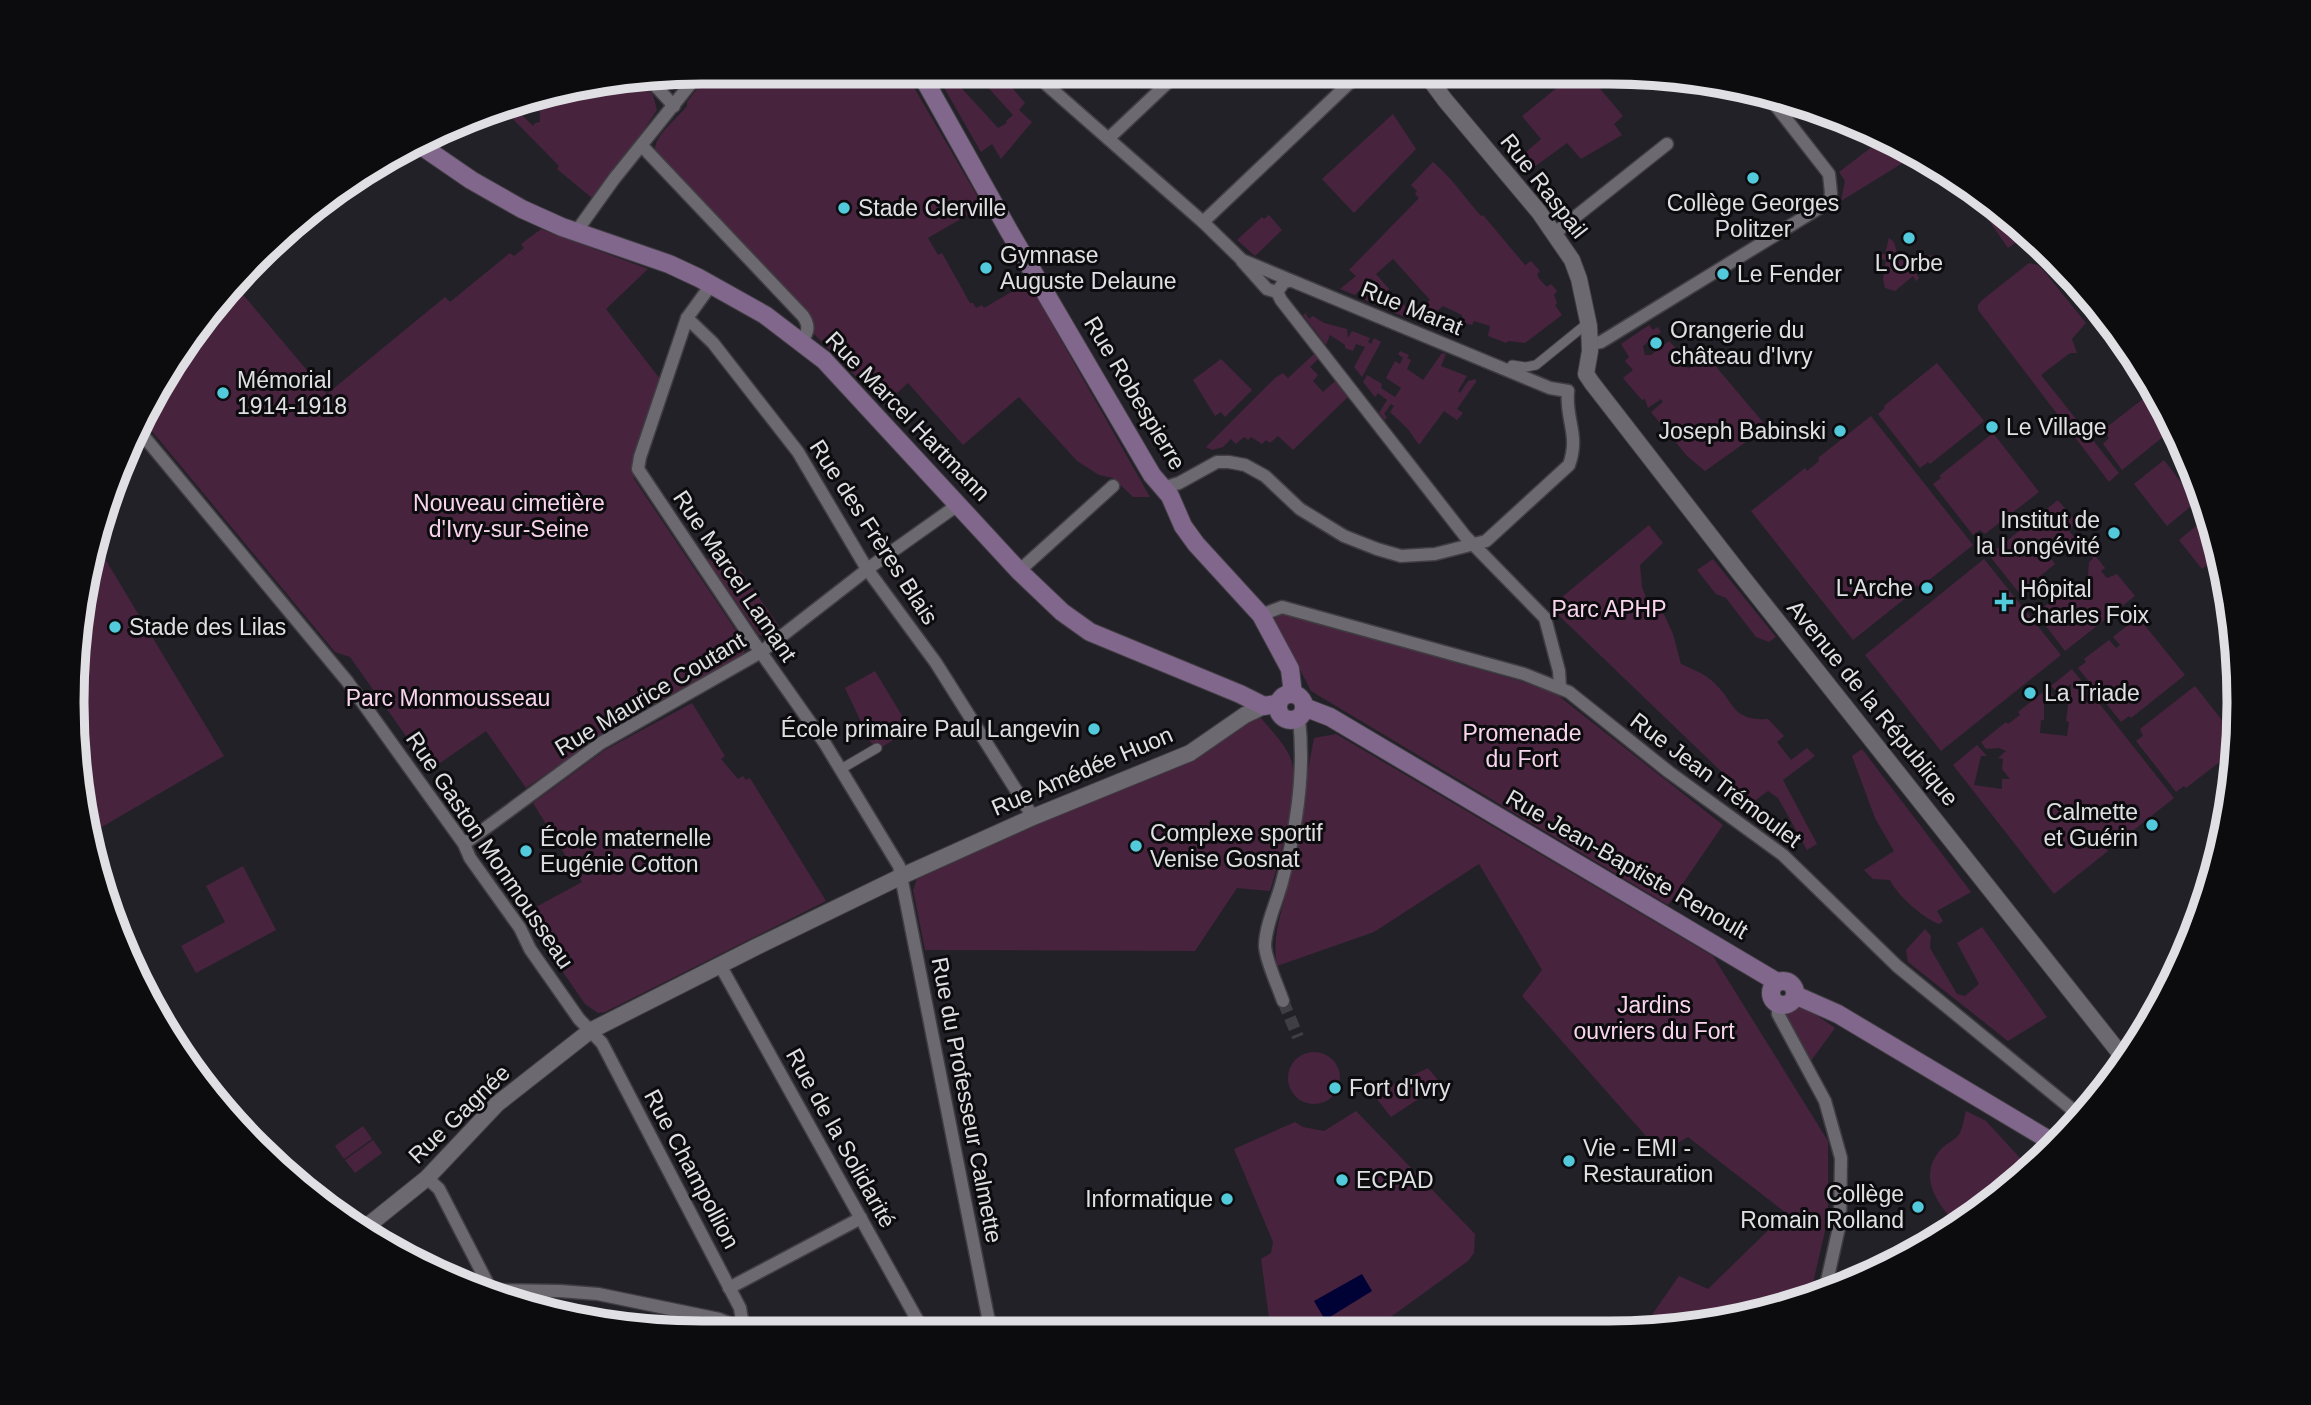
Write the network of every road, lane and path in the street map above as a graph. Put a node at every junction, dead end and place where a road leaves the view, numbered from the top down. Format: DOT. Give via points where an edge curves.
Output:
graph roads {
  1 [pos="691,84"];
  2 [pos="927,84"];
  3 [pos="1046,84"];
  4 [pos="1166,84"];
  5 [pos="1348,84"];
  6 [pos="1433,84"];
  7 [pos="655,86"];
  8 [pos="674,106"];
  9 [pos="1777,108"];
  10 [pos="1109,138"];
  11 [pos="1667,144"];
  12 [pos="642,146"];
  13 [pos="427,149"];
  14 [pos="1203,222"];
  15 [pos="576,232"];
  16 [pos="1555,233"];
  17 [pos="1241,260"];
  18 [pos="1289,281"];
  19 [pos="711,285"];
  20 [pos="1277,292"];
  21 [pos="687,318"];
  22 [pos="1584,326"];
  23 [pos="802,341"];
  24 [pos="1591,344"];
  25 [pos="1511,367"];
  26 [pos="1586,374"];
  27 [pos="1568,391"];
  28 [pos="144,437"];
  29 [pos="1113,486"];
  30 [pos="1163,488"];
  31 [pos="959,504"];
  32 [pos="1473,544"];
  33 [pos="867,569"];
  34 [pos="1019,571"];
  35 [pos="1261,615"];
  36 [pos="761,652"];
  37 [pos="1560,687"];
  38 [pos="1270,705"];
  39 [pos="1299,706"];
  40 [pos="877,747"];
  41 [pos="841,769"];
  42 [pos="1032,817"];
  43 [pos="464,845"];
  44 [pos="902,876"];
  45 [pos="720,965"];
  46 [pos="1777,982"];
  47 [pos="1795,995"];
  48 [pos="1283,1001"];
  49 [pos="1778,1004"];
  50 [pos="590,1031"];
  51 [pos="2119,1052"];
  52 [pos="2074,1111"];
  53 [pos="2047,1139"];
  54 [pos="427,1178"];
  55 [pos="861,1218"];
  56 [pos="370,1224"];
  57 [pos="1827,1281"];
  58 [pos="487,1282"];
  59 [pos="729,1287"];
  60 [pos="511,1290"];
  61 [pos="724,1321"];
  62 [pos="743,1321"];
  63 [pos="918,1321"];
  64 [pos="989,1321"];
  1 -- 8 [label="street"];
  2 -- 30 [label="main road, Rue Robespierre"];
  3 -- 10 [label="street, Rue Marat"];
  4 -- 10 [label="street"];
  5 -- 14 [label="street"];
  6 -- 16 [label="street, Rue Raspail"];
  7 -- 8 [label="street"];
  8 -- 12 [label="street"];
  9 -- 24 [label="street" via="1829,174 1829,202"];
  10 -- 14 [label="street, Rue Marat"];
  11 -- 16 [label="street"];
  12 -- 15 [label="street"];
  12 -- 23 [label="street" via="803,316 808,333"];
  13 -- 15 [label="main road, Rue Marcel Hartmann" via="502,199"];
  14 -- 17 [label="street, Rue Marat"];
  15 -- 19 [label="main road, Rue Marcel Hartmann" via="669,264"];
  16 -- 24 [label="street, Rue Raspail" via="1576,271"];
  17 -- 18 [label="street, Rue Marat"];
  17 -- 20 [label="street, Rue Marat" via="1267,289"];
  18 -- 20 [label="street"];
  18 -- 27 [label="street, Rue Marat" via="1550,388"];
  19 -- 21 [label="street, Rue Marcel Lamant"];
  19 -- 23 [label="main road, Rue Marcel Hartmann"];
  20 -- 32 [label="street, Rue Marat"];
  21 -- 33 [label="street, Rue des Frères Blais" via="713,343 798,452"];
  21 -- 36 [label="street, Rue Marcel Lamant" via="638,469"];
  22 -- 25 [label="street" via="1535,365"];
  23 -- 31 [label="main road, Rue Marcel Hartmann"];
  24 -- 26 [label="street, Rue Raspail"];
  26 -- 27 [label="street"];
  26 -- 51 [label="street, Avenue de la République"];
  27 -- 32 [label="street" via="1574,431 1569,466 1486,541"];
  28 -- 43 [label="street, Rue Gaston Monmousseau" via="349,683"];
  29 -- 34 [label="street"];
  30 -- 32 [label="street" via="1208,465 1229,461 1265,477 1300,509 1344,536 1377,550 1401,556 1435,554"];
  30 -- 35 [label="main road, Rue Robespierre" via="1196,544"];
  31 -- 33 [label="street, Rue Maurice Coutant"];
  31 -- 34 [label="main road, Rue Marcel Hartmann"];
  32 -- 37 [label="street, Rue Marat" via="1545,618"];
  33 -- 36 [label="street, Rue Maurice Coutant"];
  33 -- 42 [label="street, Rue des Frères Blais" via="936,663"];
  34 -- 38 [label="main road, Rue Marcel Hartmann" via="1090,632"];
  35 -- 37 [label="street, Rue Jean Trémoulet" via="1282,607"];
  35 -- 39 [label="main road, Rue Robespierre" via="1290,669"];
  36 -- 41 [label="street, Rue Marcel Lamant"];
  36 -- 43 [label="street, Rue Maurice Coutant" via="601,743"];
  37 -- 52 [label="street, Rue Jean Trémoulet" via="1783,855 1897,966"];
  38 -- 39 [label="main road" via="1281,698"];
  38 -- 39 [label="main road, Rue Jean-Baptiste Renoult" via="1293,719"];
  38 -- 42 [label="street, Rue Amédée Huon" via="1245,715 1190,753"];
  39 -- 46 [label="main road, Rue Jean-Baptiste Renoult" via="1330,717"];
  39 -- 48 [label="street" via="1296,825 1265,947"];
  40 -- 41 [label="street"];
  41 -- 44 [label="street, Rue Marcel Lamant"];
  42 -- 44 [label="street, Rue Amédée Huon"];
  43 -- 50 [label="street, Rue Gaston Monmousseau" via="530,949"];
  44 -- 45 [label="street, Rue Amédée Huon"];
  44 -- 64 [label="street, Rue du Professeur Calmette"];
  45 -- 50 [label="street, Rue Gagnée"];
  45 -- 55 [label="street, Rue de la Solidarité"];
  46 -- 47 [label="main road" via="1788,982"];
  46 -- 49 [label="main road" via="1771,992"];
  47 -- 49 [label="main road" via="1789,1004"];
  47 -- 53 [label="main road" via="1838,1014"];
  49 -- 57 [label="street" via="1778,1014 1825,1101 1841,1158 1840,1223"];
  50 -- 54 [label="street, Rue Gagnée" via="497,1104"];
  50 -- 59 [label="street, Rue Champollion" via="602,1043"];
  54 -- 56 [label="street, Rue Gagnée"];
  54 -- 58 [label="street" via="439,1189"];
  55 -- 59 [label="street"];
  55 -- 63 [label="street, Rue de la Solidarité"];
  59 -- 62 [label="street, Rue Champollion"];
  60 -- 61 [label="street" via="598,1294"];
}
